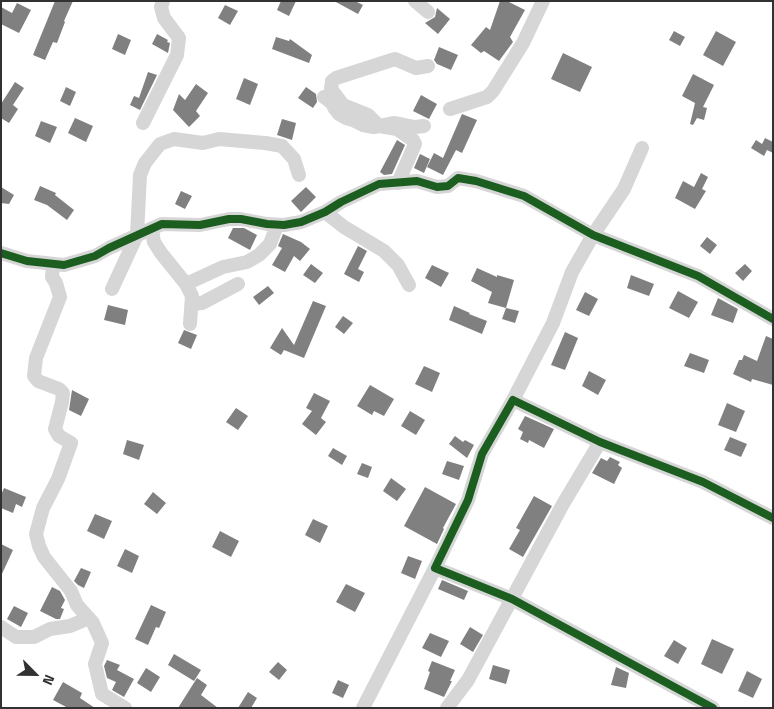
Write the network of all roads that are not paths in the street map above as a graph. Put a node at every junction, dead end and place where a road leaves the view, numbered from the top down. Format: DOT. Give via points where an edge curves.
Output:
graph roads {
  1 [pos="163,1"];
  2 [pos="415,1"];
  3 [pos="543,1"];
  4 [pos="428,12"];
  5 [pos="428,66"];
  6 [pos="324,97"];
  7 [pos="450,110"];
  8 [pos="143,123"];
  9 [pos="379,126"];
  10 [pos="424,126"];
  11 [pos="642,148"];
  12 [pos="299,175"];
  13 [pos="398,183"];
  14 [pos="326,212"];
  15 [pos="277,225"];
  16 [pos="152,230"];
  17 [pos="137,235"];
  18 [pos="593,235"];
  19 [pos="1,253"];
  20 [pos="53,264"];
  21 [pos="186,284"];
  22 [pos="238,284"];
  23 [pos="409,285"];
  24 [pos="112,289"];
  25 [pos="192,304"];
  26 [pos="773,320"];
  27 [pos="190,324"];
  28 [pos="513,400"];
  29 [pos="600,442"];
  30 [pos="773,518"];
  31 [pos="435,568"];
  32 [pos="512,600"];
  33 [pos="89,618"];
  34 [pos="1,627"];
  35 [pos="125,708"];
  36 [pos="363,708"];
  37 [pos="447,708"];
  38 [pos="713,708"];
  1 -- 8 [label="street" via="164,18 179,38 176,55"];
  2 -- 4 [label="street"];
  3 -- 7 [label="street" via="523,44 493,90 487,97"];
  5 -- 9 [label="street" via="416,68 395,59 332,81 331,89 342,105 368,115"];
  6 -- 9 [label="street" via="346,118"];
  9 -- 10 [label="street" via="396,123"];
  9 -- 13 [label="street" via="397,128 409,135 415,144"];
  11 -- 18 [label="street" via="624,190"];
  12 -- 17 [label="street" via="294,158 282,146 219,139 203,143 174,139 160,144 140,175"];
  13 -- 14 [label="street" via="378,184"];
  13 -- 18 [label="street" via="448,186 458,178 476,181 524,196"];
  14 -- 15 [label="street" via="301,222"];
  14 -- 23 [label="street" via="384,251"];
  15 -- 16 [label="street" via="229,219 200,225 162,224"];
  15 -- 21 [label="street" via="270,244 259,255"];
  16 -- 17 [label="street"];
  16 -- 21 [label="street" via="154,242"];
  17 -- 20 [label="street" via="95,256 64,265"];
  17 -- 24 [label="street"];
  18 -- 26 [label="street" via="698,276"];
  18 -- 28 [label="street" via="572,272 553,323"];
  19 -- 20 [label="street"];
  20 -- 33 [label="street" via="52,277 60,297 36,358 34,376 63,393 55,429 59,436 71,443 43,508 36,534 44,557"];
  21 -- 25 [label="street"];
  22 -- 25 [label="street" via="202,303"];
  25 -- 27 [label="street"];
  28 -- 29 [label="street"];
  28 -- 31 [label="street" via="482,454 468,500"];
  29 -- 30 [label="street" via="703,482"];
  29 -- 32 [label="street"];
  31 -- 32 [label="street"];
  31 -- 36 [label="street"];
  32 -- 37 [label="street" via="468,680"];
  32 -- 38 [label="street"];
  33 -- 34 [label="street" via="34,637 16,638"];
  33 -- 35 [label="street" via="102,643 95,664 102,694"];
}
